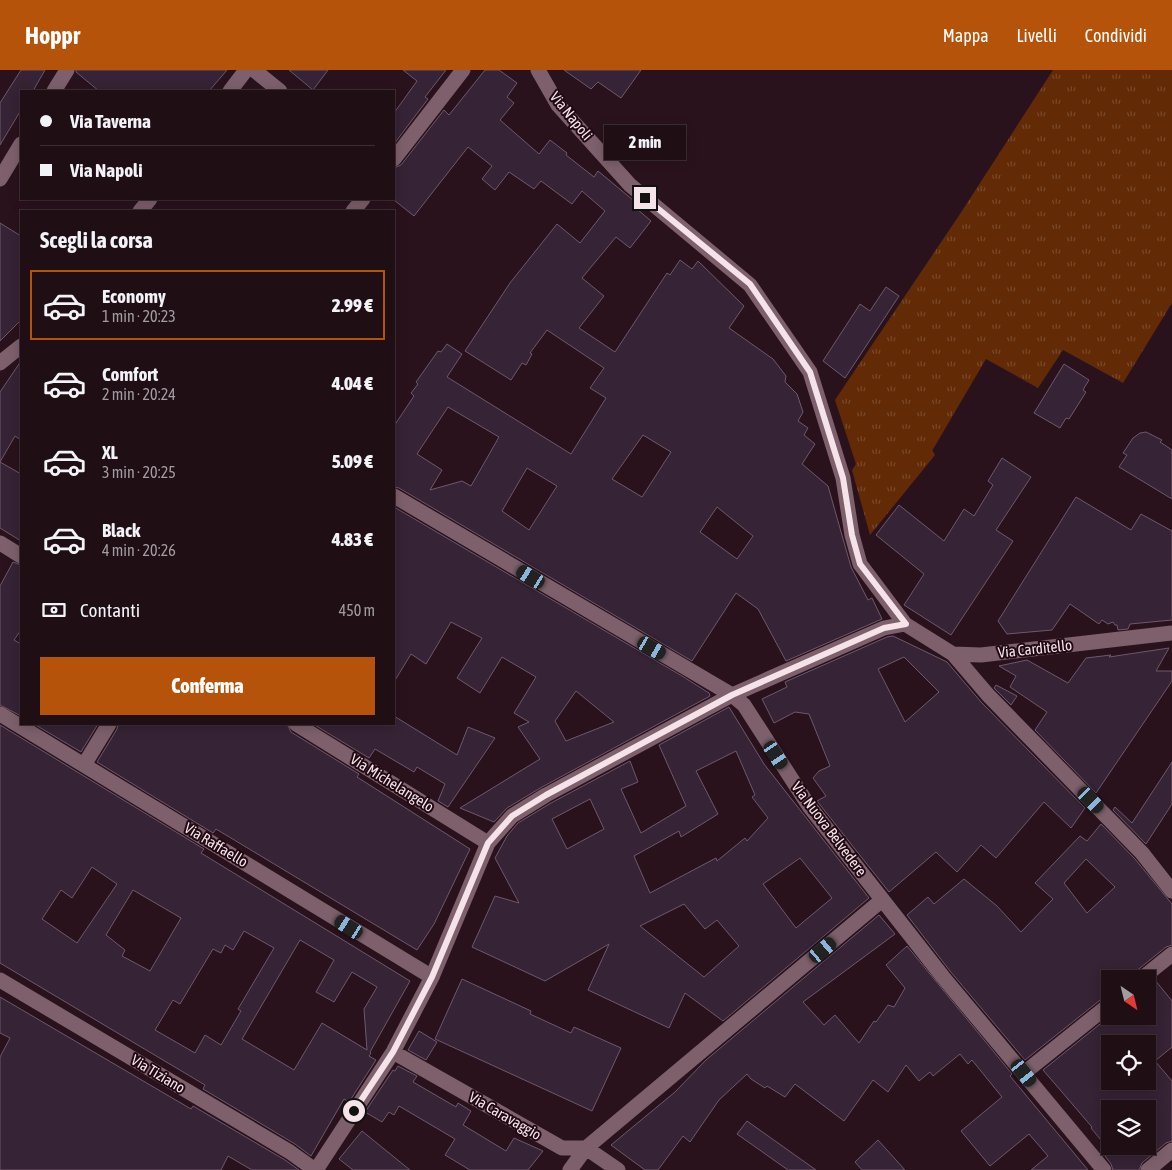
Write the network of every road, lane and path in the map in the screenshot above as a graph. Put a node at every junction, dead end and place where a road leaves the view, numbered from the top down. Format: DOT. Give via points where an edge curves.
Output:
graph roads {
  1 [pos="67,70"];
  2 [pos="246,70"];
  3 [pos="254,70"];
  4 [pos="463,70"];
  5 [pos="538,70"];
  6 [pos="55,90"];
  7 [pos="231,90"];
  8 [pos="279,90"];
  9 [pos="20,146"];
  10 [pos="395,158"];
  11 [pos="0,179"];
  12 [pos="149,200"];
  13 [pos="362,200"];
  14 [pos="141,210"];
  15 [pos="354,210"];
  16 [pos="20,347"];
  17 [pos="0,363"];
  18 [pos="395,497"];
  19 [pos="0,543"];
  20 [pos="20,555"];
  21 [pos="906,624"];
  22 [pos="1172,633"];
  23 [pos="953,654"];
  24 [pos="732,695"];
  25 [pos="0,714"];
  26 [pos="108,725"];
  27 [pos="298,725"];
  28 [pos="84,765"];
  29 [pos="488,843"];
  30 [pos="1172,891"];
  31 [pos="882,900"];
  32 [pos="1172,954"];
  33 [pos="1152,970"];
  34 [pos="432,977"];
  35 [pos="0,980"];
  36 [pos="1101,1011"];
  37 [pos="393,1052"];
  38 [pos="1024,1073"];
  39 [pos="586,1148"];
  40 [pos="1172,1150"];
  41 [pos="315,1170"];
  42 [pos="570,1170"];
  43 [pos="618,1170"];
  44 [pos="1104,1170"];
  45 [pos="1148,1170"];
  1 -- 6 [label="street"];
  2 -- 7 [label="street"];
  3 -- 8 [label="street"];
  4 -- 10 [label="street"];
  5 -- 21 [label="street, Via Napoli" via="558,105 630,185 750,284 810,372 843,478 860,564"];
  9 -- 11 [label="street"];
  12 -- 14 [label="street"];
  13 -- 15 [label="street"];
  16 -- 17 [label="street"];
  18 -- 24 [label="street, Via Nuova Belvedere"];
  19 -- 20 [label="street"];
  21 -- 23 [label="street"];
  21 -- 24 [label="street" via="884,628"];
  22 -- 23 [label="street, Via Carditello" via="990,654"];
  23 -- 30 [label="street" via="988,695 1142,853"];
  24 -- 29 [label="street" via="546,795 512,816"];
  24 -- 31 [label="street, Via Nuova Belvedere" via="744,705 809,806"];
  25 -- 28 [label="street, Via Raffaello"];
  26 -- 28 [label="street"];
  27 -- 29 [label="street, Via Michelangelo"];
  28 -- 34 [label="street, Via Raffaello"];
  29 -- 34 [label="street"];
  31 -- 38 [label="street, Via Nuova Belvedere"];
  31 -- 39 [label="street"];
  32 -- 33 [label="street"];
  34 -- 37 [label="street"];
  35 -- 41 [label="street, Via Tiziano" via="290,1152"];
  36 -- 38 [label="street"];
  37 -- 39 [label="street, Via Caravaggio" via="562,1148"];
  37 -- 41 [label="street"];
  38 -- 44 [label="street, Via Nuova Belvedere"];
  39 -- 42 [label="street"];
  39 -- 43 [label="street"];
  40 -- 45 [label="street"];
}
